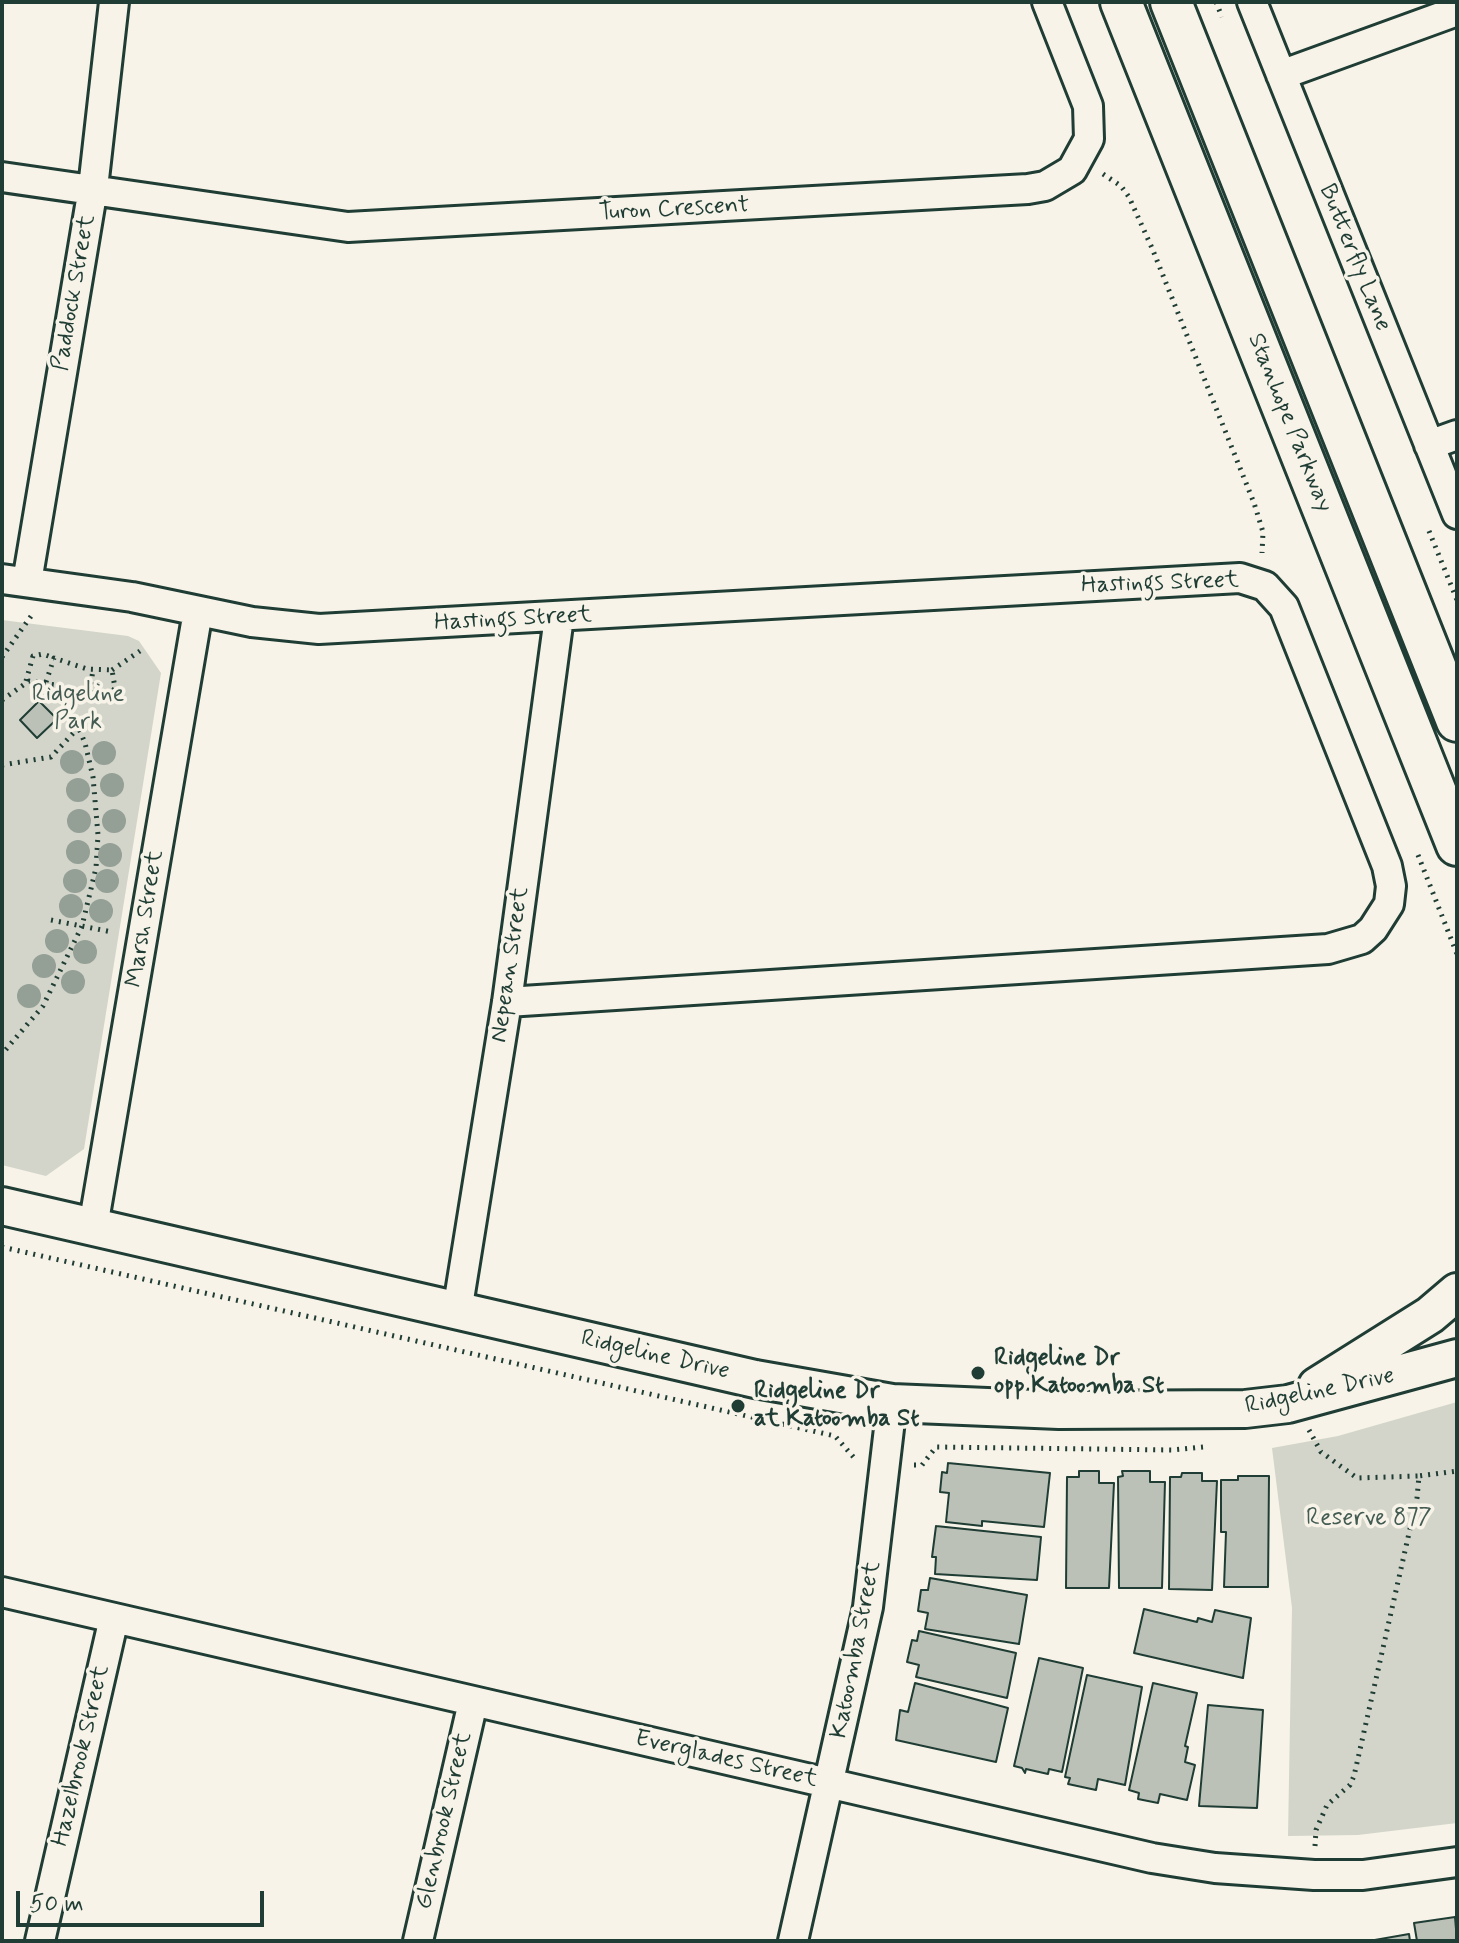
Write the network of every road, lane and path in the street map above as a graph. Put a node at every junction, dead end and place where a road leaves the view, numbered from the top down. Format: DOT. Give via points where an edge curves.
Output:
graph roads {
  1 [pos="114,2"];
  2 [pos="1047,2"];
  3 [pos="1121,2"];
  4 [pos="1171,2"];
  5 [pos="1252,2"];
  6 [pos="1457,11"];
  7 [pos="1281,75"];
  8 [pos="1099,171"];
  9 [pos="2,177"];
  10 [pos="93,188"];
  11 [pos="1457,435"];
  12 [pos="1429,445"];
  13 [pos="1457,514"];
  14 [pos="1261,560"];
  15 [pos="27,582"];
  16 [pos="198,611"];
  17 [pos="559,617"];
  18 [pos="140,651"];
  19 [pos="2,657"];
  20 [pos="54,658"];
  21 [pos="93,669"];
  22 [pos="112,670"];
  23 [pos="26,681"];
  24 [pos="46,682"];
  25 [pos="90,692"];
  26 [pos="2,700"];
  27 [pos="68,701"];
  28 [pos="1457,721"];
  29 [pos="79,727"];
  30 [pos="2,765"];
  31 [pos="1457,845"];
  32 [pos="51,920"];
  33 [pos="82,926"];
  34 [pos="99,929"];
  35 [pos="507,1002"];
  36 [pos="2,1054"];
  37 [pos="2,1206"];
  38 [pos="93,1227"];
  39 [pos="1457,1292"];
  40 [pos="457,1312"];
  41 [pos="1457,1358"];
  42 [pos="892,1403"];
  43 [pos="1299,1417"];
  44 [pos="1457,1471"];
  45 [pos="1419,1476"];
  46 [pos="2,1592"];
  47 [pos="114,1618"];
  48 [pos="473,1702"];
  49 [pos="831,1784"];
  50 [pos="1457,1862"];
  51 [pos="1314,1875"];
  52 [pos="40,1941"];
  53 [pos="418,1941"];
  54 [pos="793,1941"];
  1 -- 10 [label="street, Paddock Street"];
  2 -- 10 [label="street, Turon Crescent" via="1081,86 1089,139 1079,162 1045,186 348,227"];
  3 -- 31 [label="main road, Stanhope Parkway"];
  4 -- 28 [label="main road, Stanhope Parkway"];
  5 -- 7 [label="street, Butterfly Lane"];
  6 -- 7 [label="street"];
  7 -- 12 [label="street, Butterfly Lane"];
  8 -- 14 [label="path" via="1129,197 1152,248 1254,503 1263,532"];
  9 -- 10 [label="street, Turon Crescent"];
  10 -- 15 [label="street, Paddock Street"];
  11 -- 12 [label="street"];
  12 -- 13 [label="street, Butterfly Lane"];
  15 -- 16 [label="street, Hastings Street"];
  15 -- 19 [label="path"];
  16 -- 17 [label="street, Hastings Street" via="319,629"];
  16 -- 38 [label="street, Marsh Street"];
  17 -- 35 [label="street, Nepean Street"];
  17 -- 35 [label="street, Hastings Street" via="1225,577 1253,582 1275,593 1284,607 1387,866 1389,904 1382,920 1362,939 1328,949"];
  18 -- 22 [label="path"];
  20 -- 21 [label="path"];
  20 -- 23 [label="path" via="33,656"];
  20 -- 24 [label="path"];
  21 -- 22 [label="path"];
  21 -- 25 [label="path"];
  22 -- 25 [label="path" via="115,688 110,694"];
  23 -- 24 [label="path"];
  23 -- 26 [label="path"];
  24 -- 27 [label="path" via="56,685"];
  25 -- 27 [label="path"];
  27 -- 29 [label="path"];
  29 -- 30 [label="path" via="51,757"];
  29 -- 33 [label="path" via="93,777 98,835"];
  32 -- 33 [label="path"];
  33 -- 34 [label="path"];
  33 -- 36 [label="path" via="43,1006"];
  35 -- 40 [label="street, Nepean Street"];
  37 -- 38 [label="street, Ridgeline Drive"];
  38 -- 40 [label="street, Ridgeline Drive"];
  39 -- 43 [label="street"];
  40 -- 42 [label="street, Ridgeline Drive" via="794,1387"];
  41 -- 43 [label="street, Ridgeline Drive"];
  42 -- 43 [label="street, Ridgeline Drive" via="1245,1409"];
  42 -- 49 [label="street, Katoomba Street" via="869,1604"];
  43 -- 45 [label="path" via="1321,1452 1357,1478"];
  44 -- 45 [label="path"];
  45 -- 51 [label="path" via="1354,1776 1327,1805 1316,1830"];
  46 -- 47 [label="street, Everglades Street"];
  47 -- 48 [label="street, Everglades Street"];
  47 -- 52 [label="street, Hazelbrook Street"];
  48 -- 49 [label="street, Everglades Street"];
  48 -- 53 [label="street, Glenbrook Street"];
  49 -- 51 [label="street, Everglades Street" via="1152,1858"];
  49 -- 54 [label="street, Katoomba Street"];
  50 -- 51 [label="street, Everglades Street" via="1363,1875"];
}
